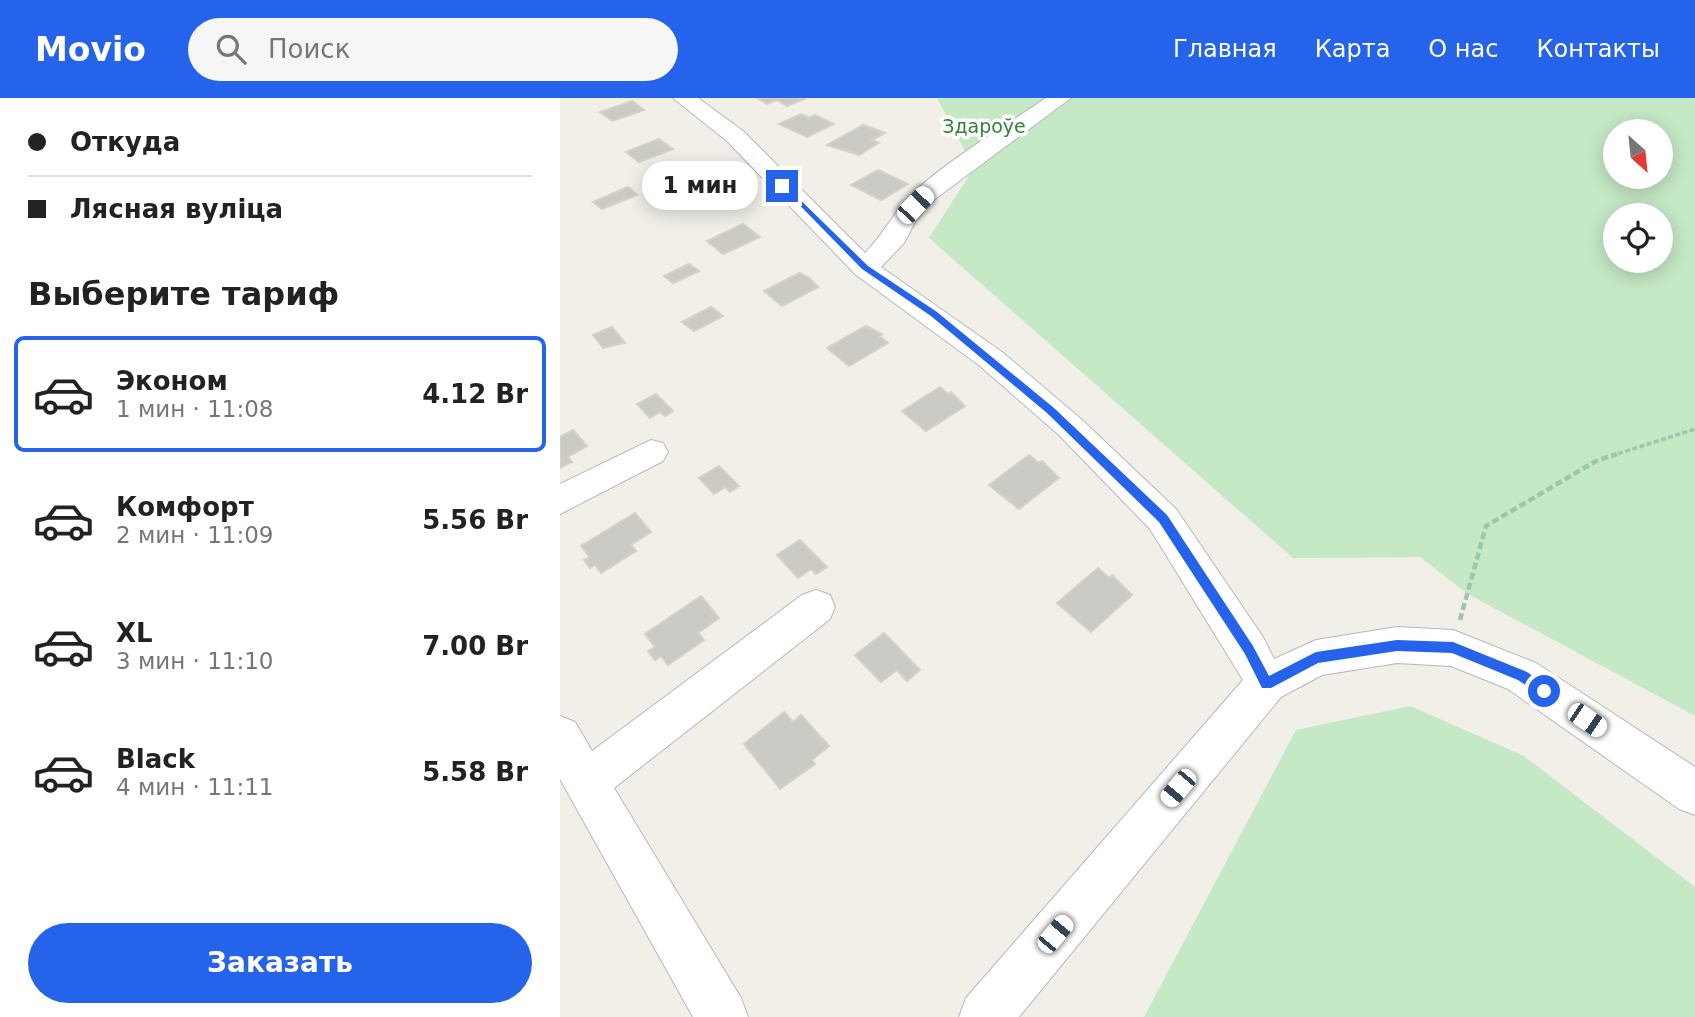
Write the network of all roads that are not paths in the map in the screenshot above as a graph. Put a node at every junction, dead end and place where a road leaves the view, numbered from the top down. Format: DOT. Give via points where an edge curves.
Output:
graph roads {
  1 [pos="684,98"];
  2 [pos="1060,98"];
  3 [pos="865,268"];
  4 [pos="651,452"];
  5 [pos="560,500"];
  6 [pos="816,607"];
  7 [pos="1266,684"];
  8 [pos="560,737"];
  9 [pos="584,783"];
  10 [pos="1695,793"];
  11 [pos="722,1017"];
  12 [pos="985,1017"];
  1 -- 3 [label="street" via="735,136"];
  2 -- 3 [label="street" via="926,194"];
  3 -- 7 [label="street" via="991,359 1070,427 1163,519 1249,650"];
  4 -- 5 [label="street"];
  6 -- 9 [label="street"];
  7 -- 10 [label="street" via="1316,658 1397,645 1453,648 1522,676"];
  7 -- 12 [label="street"];
  8 -- 9 [label="street"];
  9 -- 11 [label="street"];
}
